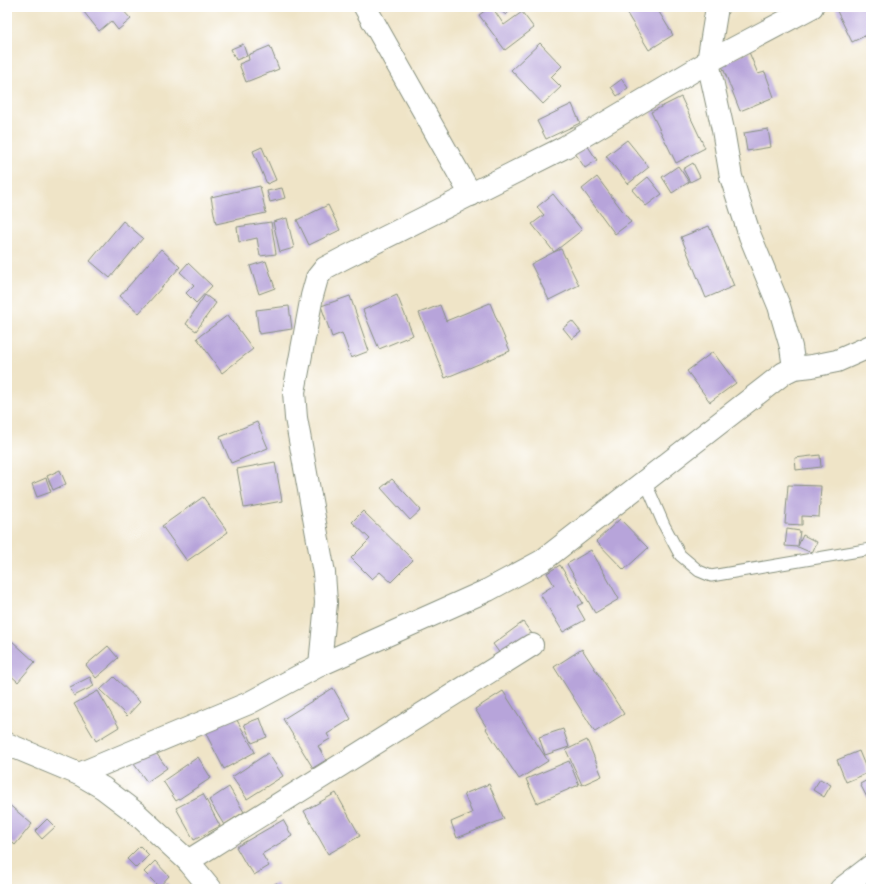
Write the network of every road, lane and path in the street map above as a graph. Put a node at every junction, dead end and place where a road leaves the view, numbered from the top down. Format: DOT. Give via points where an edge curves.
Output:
graph roads {
  1 [pos="365,7"];
  2 [pos="717,7"];
  3 [pos="812,7"];
  4 [pos="708,62"];
  5 [pos="471,195"];
  6 [pos="871,346"];
  7 [pos="794,368"];
  8 [pos="645,481"];
  9 [pos="871,549"];
  10 [pos="532,645"];
  11 [pos="320,665"];
  12 [pos="7,744"];
  13 [pos="79,774"];
  14 [pos="188,861"];
  15 [pos="871,866"];
  16 [pos="211,889"];
  17 [pos="841,889"];
  1 -- 5 [label="street"];
  2 -- 4 [label="street"];
  3 -- 4 [label="street"];
  4 -- 5 [label="street" via="565,147"];
  4 -- 7 [label="street" via="731,177 750,236 780,306"];
  5 -- 11 [label="street" via="325,268 316,278 294,392 296,418 324,572 326,603"];
  6 -- 7 [label="street" via="837,360"];
  7 -- 8 [label="street" via="784,373"];
  8 -- 9 [label="lane" via="680,555 699,571 711,576"];
  8 -- 11 [label="street" via="542,561 488,590"];
  10 -- 14 [label="street"];
  11 -- 13 [label="street" via="248,703"];
  12 -- 13 [label="street"];
  13 -- 14 [label="street" via="136,813"];
  14 -- 16 [label="street"];
  15 -- 17 [label="street"];
}
